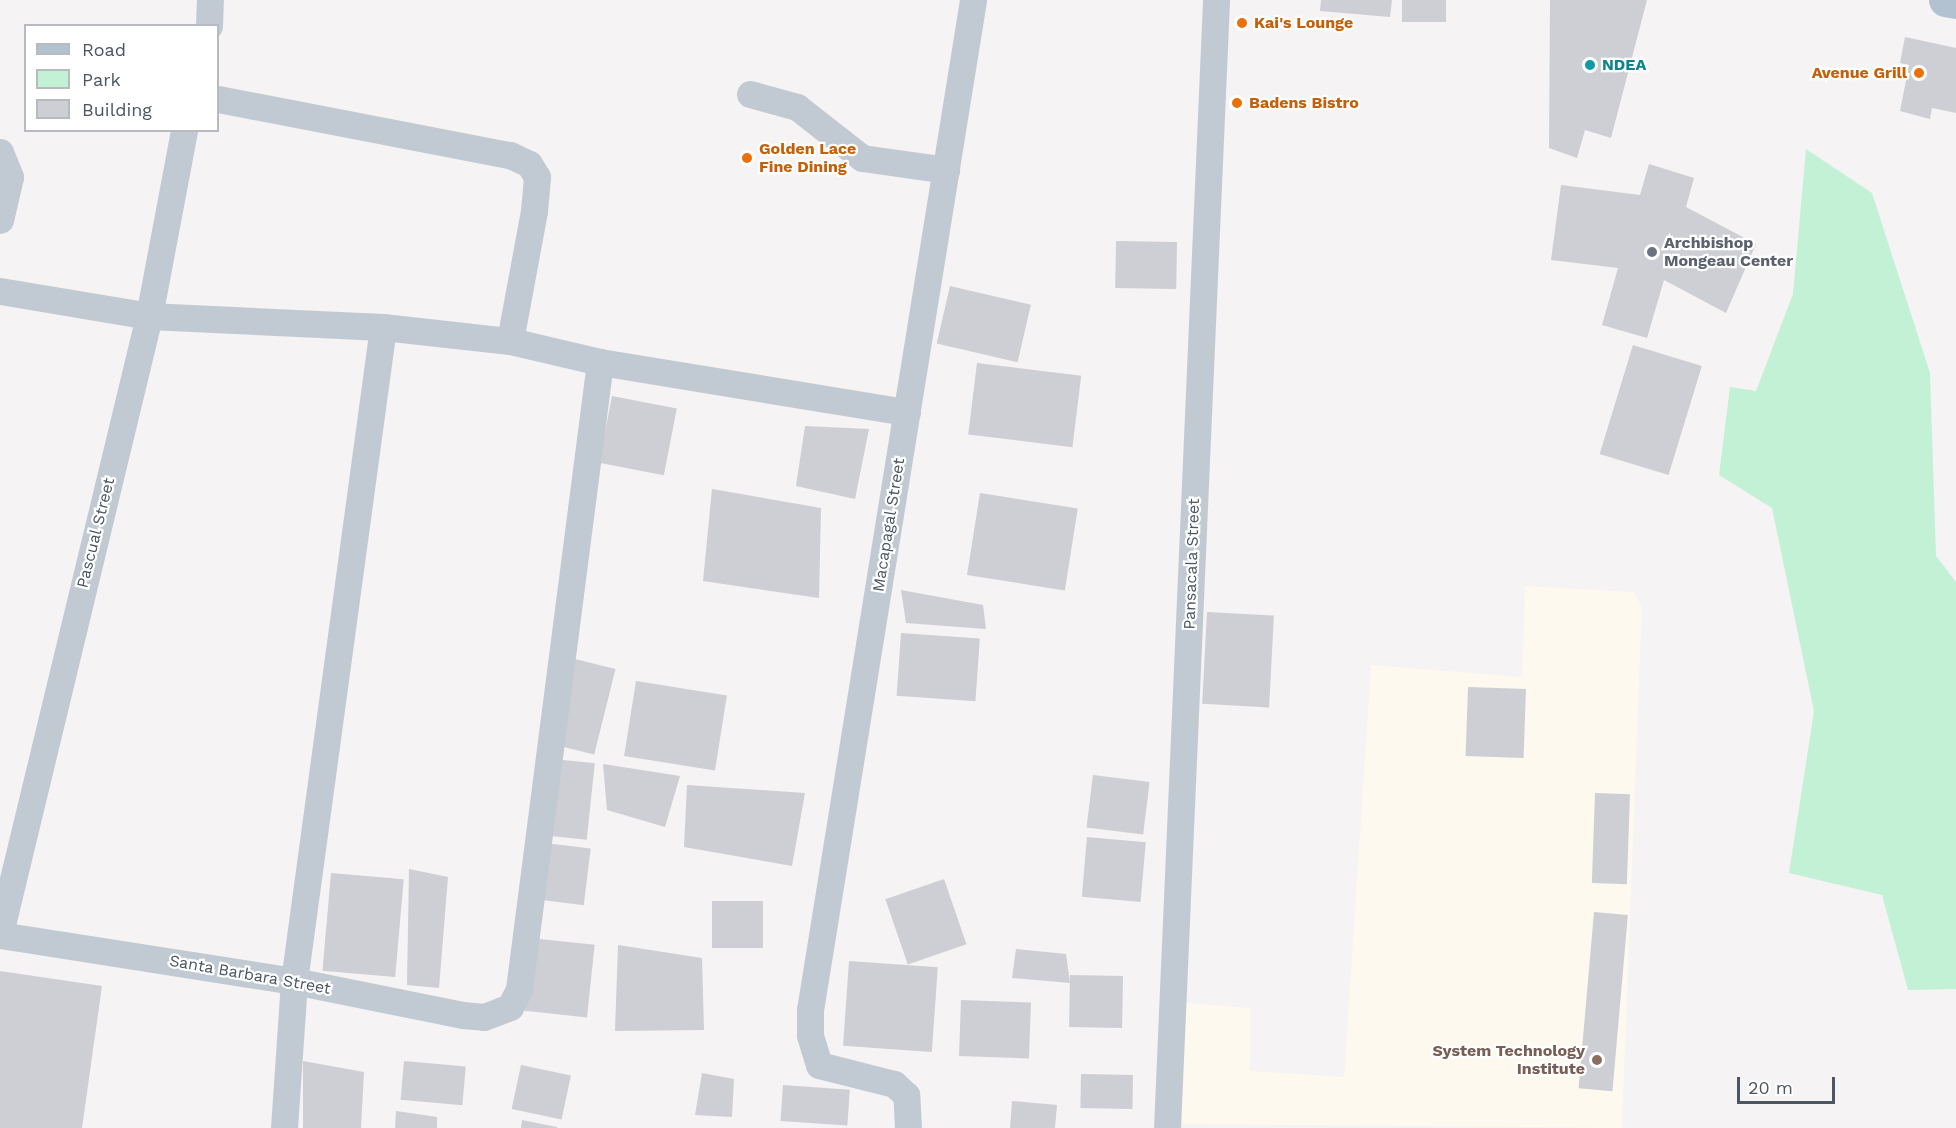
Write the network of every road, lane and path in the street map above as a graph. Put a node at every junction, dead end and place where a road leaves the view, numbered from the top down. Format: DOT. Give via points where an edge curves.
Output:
graph roads {
  1 [pos="210,0"];
  2 [pos="973,0"];
  3 [pos="1216,0"];
  4 [pos="1945,0"];
  5 [pos="1956,3"];
  6 [pos="209,24"];
  7 [pos="750,94"];
  8 [pos="219,99"];
  9 [pos="184,132"];
  10 [pos="0,152"];
  11 [pos="946,170"];
  12 [pos="0,220"];
  13 [pos="0,291"];
  14 [pos="149,316"];
  15 [pos="383,327"];
  16 [pos="510,340"];
  17 [pos="600,362"];
  18 [pos="908,412"];
  19 [pos="0,934"];
  20 [pos="294,981"];
  21 [pos="284,1128"];
  22 [pos="908,1128"];
  23 [pos="1167,1128"];
  1 -- 6 [label="street"];
  2 -- 11 [label="street, Macapagal Street"];
  3 -- 23 [label="street, Pansacala Street"];
  4 -- 5 [label="main road"];
  7 -- 11 [label="street" via="797,107 862,158"];
  8 -- 16 [label="street" via="510,155 529,164 537,177 534,212"];
  9 -- 14 [label="street, Pascual Street"];
  10 -- 12 [label="street" via="10,177"];
  11 -- 18 [label="street, Macapagal Street"];
  13 -- 14 [label="street"];
  14 -- 15 [label="street"];
  14 -- 19 [label="street, Pascual Street"];
  15 -- 16 [label="street"];
  15 -- 20 [label="street"];
  16 -- 17 [label="street"];
  17 -- 18 [label="street"];
  17 -- 20 [label="street, Santa Barbara Street" via="519,989 510,1007 499,1013 463,1016"];
  18 -- 22 [label="street, Macapagal Street" via="810,1010 812,1051 819,1065 894,1084 906,1095"];
  19 -- 20 [label="street, Santa Barbara Street"];
  20 -- 21 [label="street"];
}
